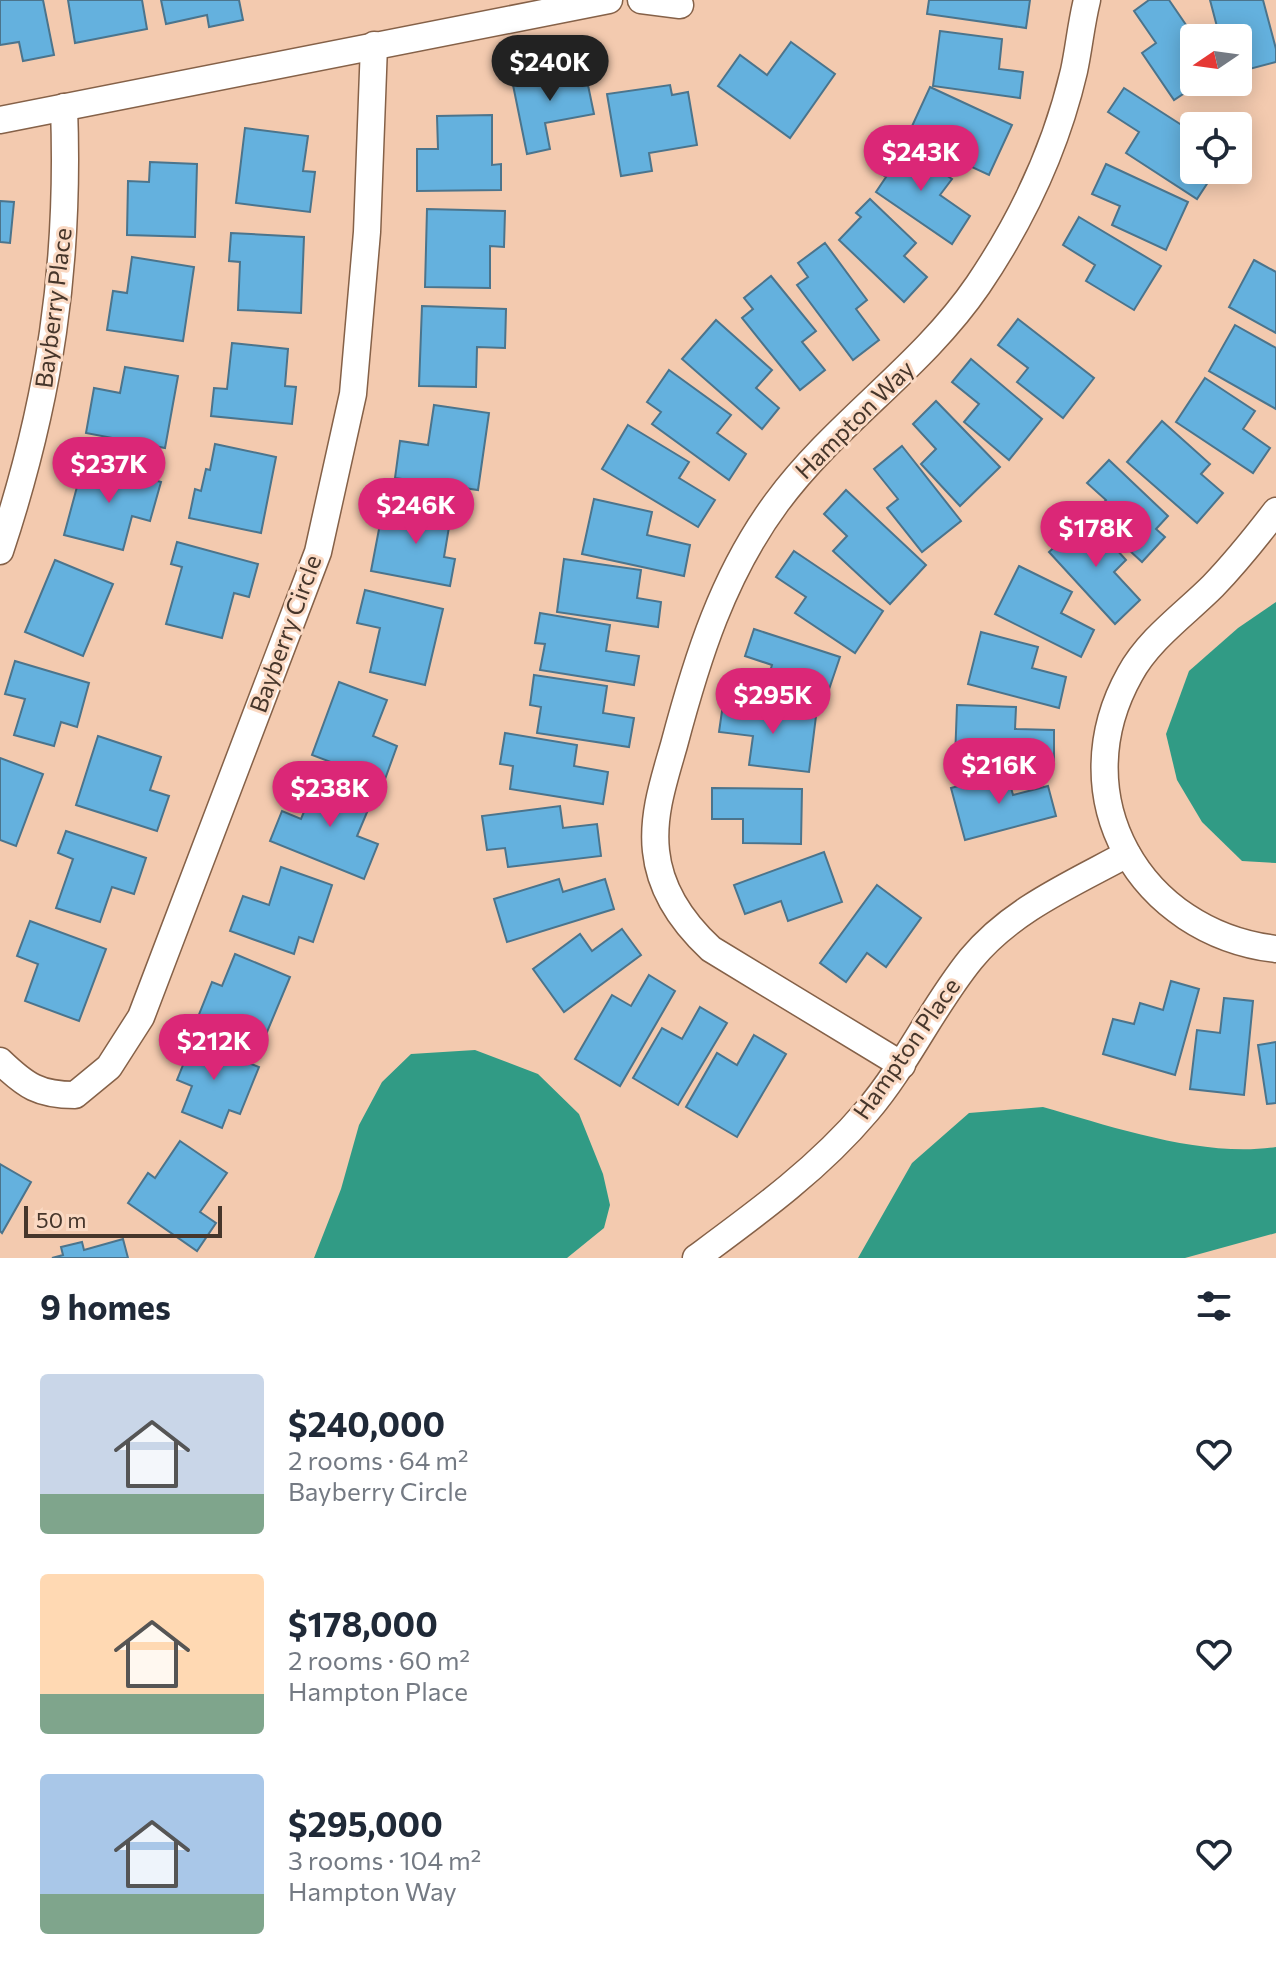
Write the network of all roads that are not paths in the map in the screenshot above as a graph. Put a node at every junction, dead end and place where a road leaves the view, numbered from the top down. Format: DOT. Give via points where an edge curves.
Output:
graph roads {
  1 [pos="609,0"];
  2 [pos="641,0"];
  3 [pos="1087,0"];
  4 [pos="680,5"];
  5 [pos="374,45"];
  6 [pos="64,107"];
  7 [pos="0,120"];
  8 [pos="1276,511"];
  9 [pos="0,551"];
  10 [pos="1127,854"];
  11 [pos="1276,949"];
  12 [pos="0,1061"];
  13 [pos="902,1065"];
  14 [pos="696,1258"];
  1 -- 5 [label="street"];
  2 -- 4 [label="street"];
  3 -- 13 [label="street, Hampton Way" via="1055,138 1014,228 949,323 820,450 777,501 721,598 696,661 656,816 660,872 674,906 697,936"];
  5 -- 6 [label="street"];
  5 -- 12 [label="street, Bayberry Circle" via="367,232 353,394 318,552 141,1017 109,1067 75,1095 47,1095"];
  6 -- 7 [label="street"];
  6 -- 9 [label="street, Bayberry Place" via="64,243 57,324 22,484"];
  8 -- 10 [label="street" via="1129,675 1113,713 1105,754 1107,796"];
  10 -- 11 [label="street" via="1149,886 1180,914 1226,939"];
  10 -- 13 [label="street, Hampton Place" via="1003,927 947,991"];
  13 -- 14 [label="street, Hampton Place" via="838,1144 788,1190"];
}
